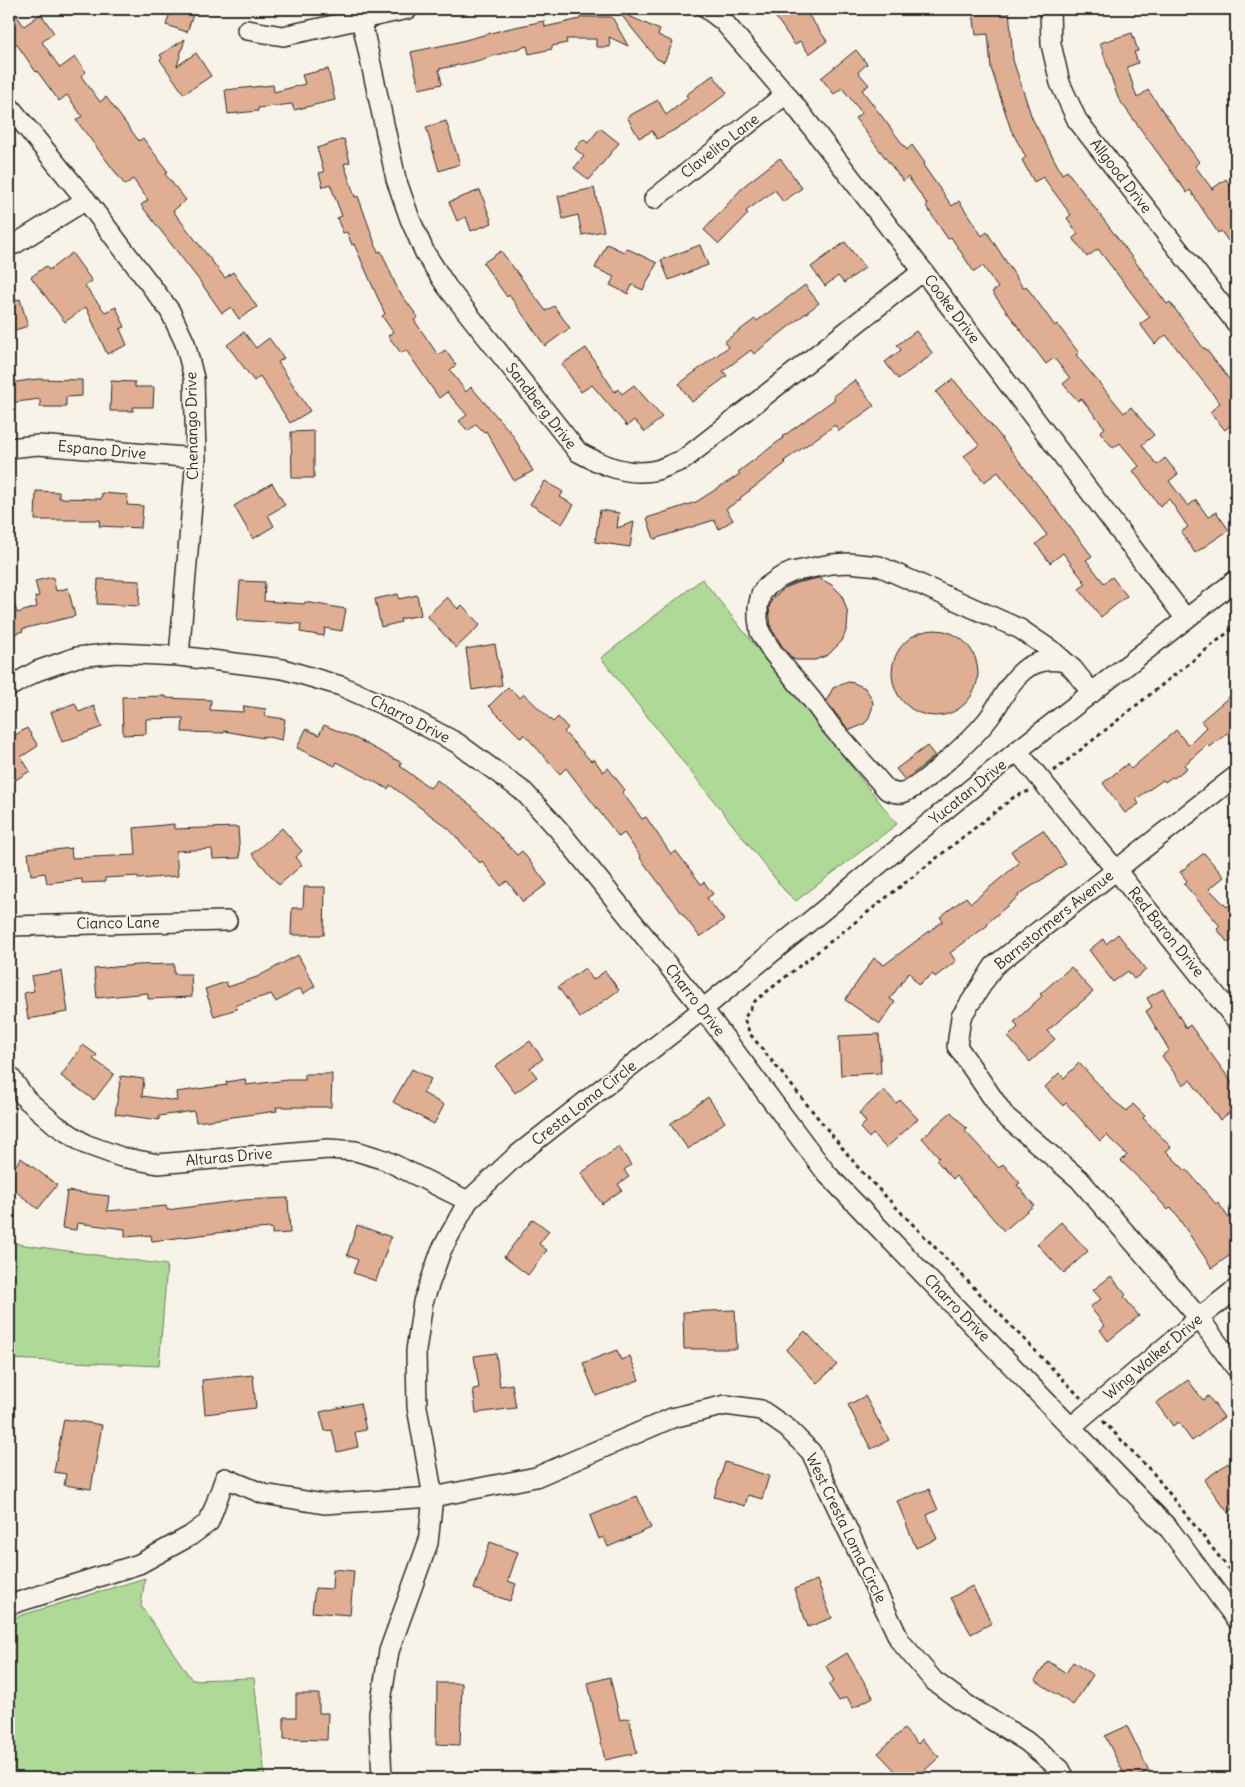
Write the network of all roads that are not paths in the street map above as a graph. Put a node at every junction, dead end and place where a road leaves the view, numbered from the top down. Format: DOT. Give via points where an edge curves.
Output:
graph roads {
  1 [pos="408,9"];
  2 [pos="707,9"];
  3 [pos="1050,9"];
  4 [pos="360,14"];
  5 [pos="247,30"];
  6 [pos="786,94"];
  7 [pos="9,106"];
  8 [pos="654,199"];
  9 [pos="86,200"];
  10 [pos="9,246"];
  11 [pos="923,271"];
  12 [pos="1236,323"];
  13 [pos="9,448"];
  14 [pos="196,458"];
  15 [pos="1236,580"];
  16 [pos="1186,619"];
  17 [pos="179,656"];
  18 [pos="1065,662"];
  19 [pos="9,687"];
  20 [pos="1092,693"];
  21 [pos="1017,751"];
  22 [pos="1236,776"];
  23 [pos="1116,870"];
  24 [pos="227,921"];
  25 [pos="9,926"];
  26 [pos="703,1009"];
  27 [pos="1236,1020"];
  28 [pos="9,1075"];
  29 [pos="468,1201"];
  30 [pos="1236,1288"];
  31 [pos="1199,1318"];
  32 [pos="1236,1368"];
  33 [pos="1071,1427"];
  34 [pos="433,1498"];
  35 [pos="9,1605"];
  36 [pos="1236,1619"];
  37 [pos="382,1778"];
  38 [pos="1065,1778"];
  1 -- 4 [label="street"];
  2 -- 6 [label="street, Cooke Drive" via="723,21"];
  3 -- 12 [label="street, Allgood Drive" via="1052,44 1060,83 1077,120"];
  4 -- 5 [label="street" via="284,36"];
  4 -- 11 [label="street, Sandberg Drive" via="396,179 425,253 447,287 578,452 603,465 630,472 655,470 683,460"];
  6 -- 8 [label="street, Clavelito Lane"];
  6 -- 11 [label="street, Cooke Drive"];
  7 -- 9 [label="street, Chenango Drive"];
  9 -- 10 [label="street"];
  9 -- 14 [label="street, Chenango Drive" via="170,311 185,343 194,378"];
  11 -- 16 [label="street, Cooke Drive"];
  13 -- 14 [label="street, Espano Drive" via="38,445"];
  14 -- 17 [label="street, Chenango Drive"];
  15 -- 16 [label="street, Yucatan Drive"];
  16 -- 20 [label="street, Yucatan Drive"];
  17 -- 19 [label="street, Charro Drive" via="117,653 77,657 37,671"];
  17 -- 26 [label="street, Charro Drive" via="283,669 340,686 457,743 524,792 542,811"];
  18 -- 18 [label="street" via="1020,629 879,566 831,564 792,572 765,588 758,607 760,632 773,653 831,726 888,790 895,793 918,785 970,740 1021,673 1040,661"];
  18 -- 20 [label="street"];
  20 -- 21 [label="street, Yucatan Drive"];
  21 -- 23 [label="street, Red Baron Drive"];
  21 -- 26 [label="street, Yucatan Drive"];
  22 -- 23 [label="street, Barnstormers Avenue"];
  23 -- 27 [label="street, Red Baron Drive"];
  23 -- 31 [label="street, Barnstormers Avenue" via="994,966 962,1017 957,1046 1005,1116 1079,1179"];
  24 -- 25 [label="street, Cianco Lane"];
  26 -- 29 [label="street, Cresta Loma Circle" via="516,1156"];
  26 -- 33 [label="street, Charro Drive" via="828,1174"];
  28 -- 29 [label="street, Alturas Drive" via="26,1099 56,1125 85,1144 121,1157 158,1164 328,1149 356,1151 386,1160"];
  29 -- 34 [label="street, Cresta Loma Circle" via="441,1251 423,1302 416,1351 417,1407"];
  30 -- 31 [label="street, Wing Walker Drive"];
  31 -- 32 [label="street, Barnstormers Avenue"];
  31 -- 33 [label="street, Wing Walker Drive"];
  33 -- 36 [label="street, Charro Drive" via="1170,1530"];
  34 -- 35 [label="street, West Cresta Loma Circle" via="324,1504 264,1494 225,1478 209,1522 190,1536 139,1564"];
  34 -- 37 [label="street, Cresta Loma Circle" via="428,1543 389,1651 379,1714"];
  34 -- 38 [label="street, West Cresta Loma Circle" via="536,1477 672,1418 726,1404 761,1410 787,1428 811,1452 900,1641 934,1681 1026,1741 1060,1769"];
}
